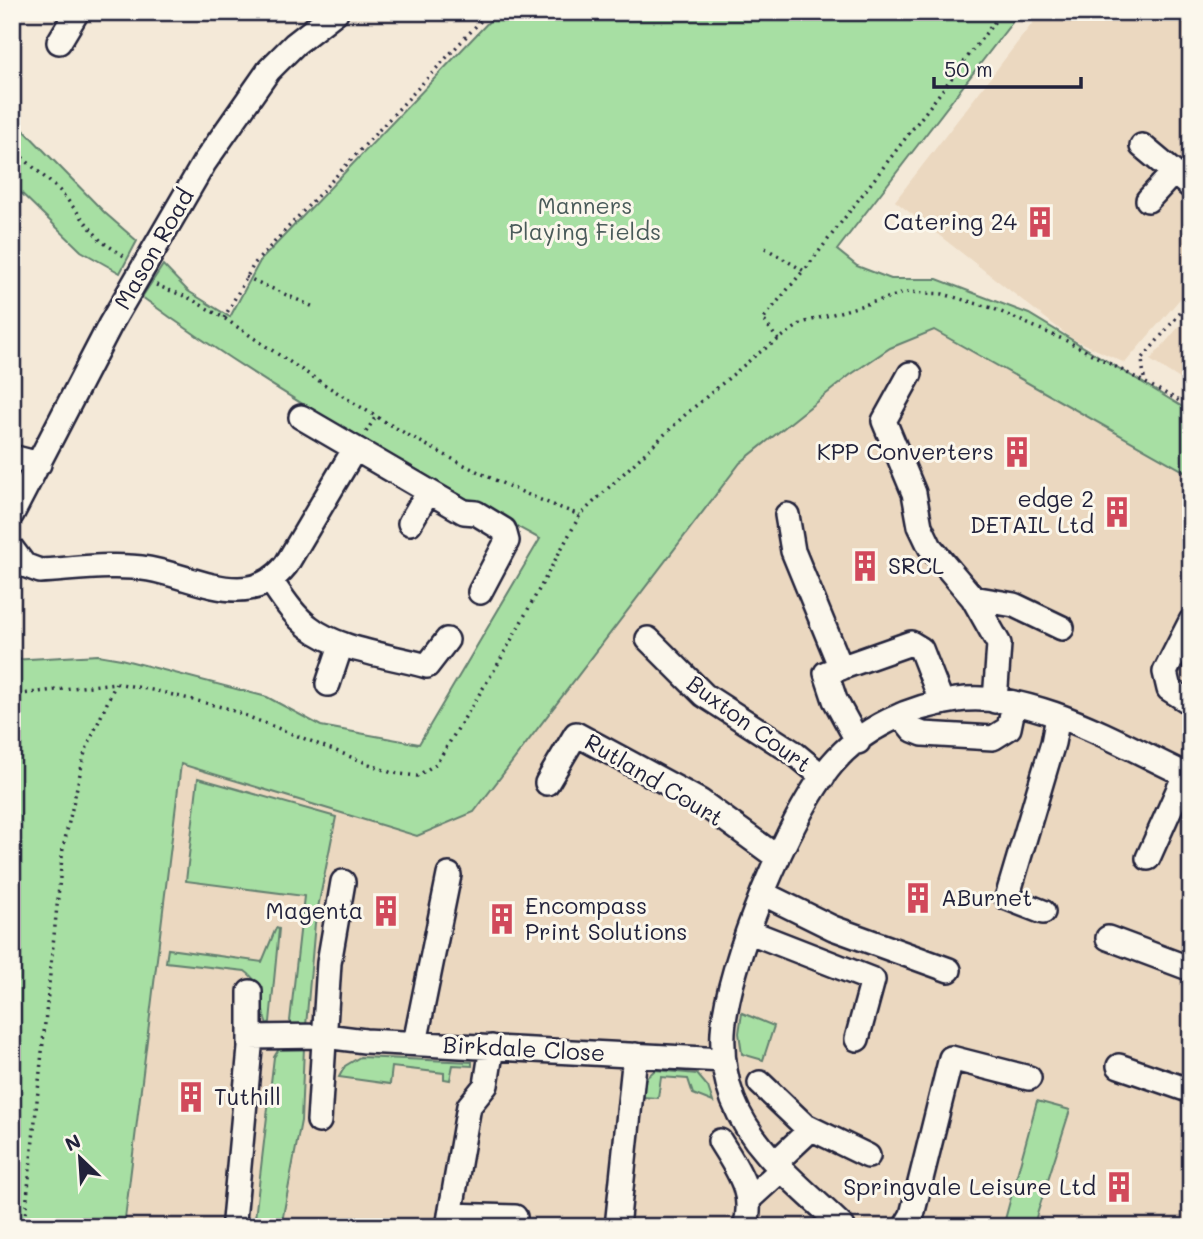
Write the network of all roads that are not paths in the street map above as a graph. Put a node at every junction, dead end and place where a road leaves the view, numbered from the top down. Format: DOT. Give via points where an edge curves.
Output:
graph roads {
  1 [pos="336,12"];
  2 [pos="67,15"];
  3 [pos="59,41"];
  4 [pos="1142,146"];
  5 [pos="1182,180"];
  6 [pos="1148,201"];
  7 [pos="910,374"];
  8 [pos="301,417"];
  9 [pos="354,450"];
  10 [pos="12,457"];
  11 [pos="39,464"];
  12 [pos="428,492"];
  13 [pos="12,514"];
  14 [pos="787,514"];
  15 [pos="410,523"];
  16 [pos="12,549"];
  17 [pos="271,581"];
  18 [pos="480,592"];
  19 [pos="973,598"];
  20 [pos="1191,621"];
  21 [pos="1062,628"];
  22 [pos="648,639"];
  23 [pos="447,640"];
  24 [pos="341,645"];
  25 [pos="841,668"];
  26 [pos="328,684"];
  27 [pos="942,703"];
  28 [pos="1005,703"];
  29 [pos="1191,703"];
  30 [pos="901,715"];
  31 [pos="1058,717"];
  32 [pos="858,742"];
  33 [pos="823,776"];
  34 [pos="1188,776"];
  35 [pos="547,783"];
  36 [pos="1148,858"];
  37 [pos="778,859"];
  38 [pos="449,875"];
  39 [pos="343,883"];
  40 [pos="764,894"];
  41 [pos="1044,912"];
  42 [pos="750,932"];
  43 [pos="1108,938"];
  44 [pos="949,970"];
  45 [pos="1191,970"];
  46 [pos="250,992"];
  47 [pos="324,1036"];
  48 [pos="250,1037"];
  49 [pos="857,1039"];
  50 [pos="415,1042"];
  51 [pos="492,1047"];
  52 [pos="635,1055"];
  53 [pos="724,1060"];
  54 [pos="1119,1066"];
  55 [pos="1029,1079"];
  56 [pos="760,1083"];
  57 [pos="1191,1091"];
  58 [pos="319,1121"];
  59 [pos="811,1129"];
  60 [pos="720,1140"];
  61 [pos="869,1156"];
  62 [pos="779,1166"];
  63 [pos="749,1199"];
  64 [pos="515,1217"];
  65 [pos="234,1220"];
  66 [pos="449,1221"];
  67 [pos="617,1227"];
  68 [pos="745,1227"];
  69 [pos="843,1227"];
  70 [pos="905,1227"];
  1 -- 11 [label="street, Mason Road" via="268,70 204,163 139,271"];
  2 -- 3 [label="street"];
  4 -- 5 [label="street"];
  5 -- 6 [label="street"];
  7 -- 19 [label="street" via="884,421 930,547"];
  8 -- 9 [label="street"];
  9 -- 12 [label="street"];
  9 -- 17 [label="street" via="286,565"];
  10 -- 11 [label="street"];
  11 -- 13 [label="street, Mason Road"];
  12 -- 15 [label="street"];
  12 -- 18 [label="street" via="464,512 476,513 507,535"];
  14 -- 25 [label="street" via="793,551"];
  16 -- 17 [label="street" via="24,565 40,571 150,569 223,589 253,588"];
  17 -- 24 [label="street" via="310,628"];
  19 -- 21 [label="street" via="1014,605"];
  19 -- 28 [label="street" via="999,644"];
  20 -- 29 [label="street" via="1165,672 1168,689"];
  22 -- 33 [label="street, Buxton Court" via="704,695"];
  23 -- 24 [label="street" via="427,666"];
  24 -- 26 [label="street"];
  25 -- 27 [label="street" via="911,643 921,649"];
  25 -- 32 [label="street" via="826,673"];
  27 -- 28 [label="street"];
  27 -- 30 [label="street"];
  28 -- 30 [label="street" via="1009,728 993,738 923,734 913,730"];
  28 -- 31 [label="street"];
  30 -- 32 [label="street"];
  31 -- 34 [label="street"];
  31 -- 41 [label="street" via="1007,898"];
  32 -- 33 [label="street"];
  33 -- 37 [label="street"];
  34 -- 36 [label="street"];
  35 -- 37 [label="street, Rutland Court" via="576,734 700,801"];
  37 -- 40 [label="street"];
  38 -- 50 [label="street"];
  39 -- 47 [label="street" via="329,963"];
  40 -- 42 [label="street"];
  40 -- 44 [label="street" via="834,928"];
  42 -- 49 [label="street" via="873,980"];
  42 -- 53 [label="street" via="726,1009"];
  43 -- 45 [label="street"];
  46 -- 48 [label="street"];
  47 -- 48 [label="street, Birkdale Close"];
  47 -- 50 [label="street, Birkdale Close"];
  47 -- 58 [label="street"];
  48 -- 65 [label="street"];
  50 -- 51 [label="street, Birkdale Close"];
  51 -- 52 [label="street, Birkdale Close"];
  51 -- 66 [label="street" via="485,1085 469,1106"];
  52 -- 53 [label="street, Birkdale Close"];
  52 -- 67 [label="street"];
  53 -- 62 [label="street" via="741,1117"];
  54 -- 57 [label="street"];
  55 -- 70 [label="street" via="951,1058 912,1215"];
  56 -- 59 [label="street"];
  59 -- 61 [label="street"];
  59 -- 62 [label="street"];
  60 -- 63 [label="street"];
  62 -- 63 [label="street"];
  62 -- 69 [label="street"];
  63 -- 68 [label="street"];
  64 -- 66 [label="street"];
}
